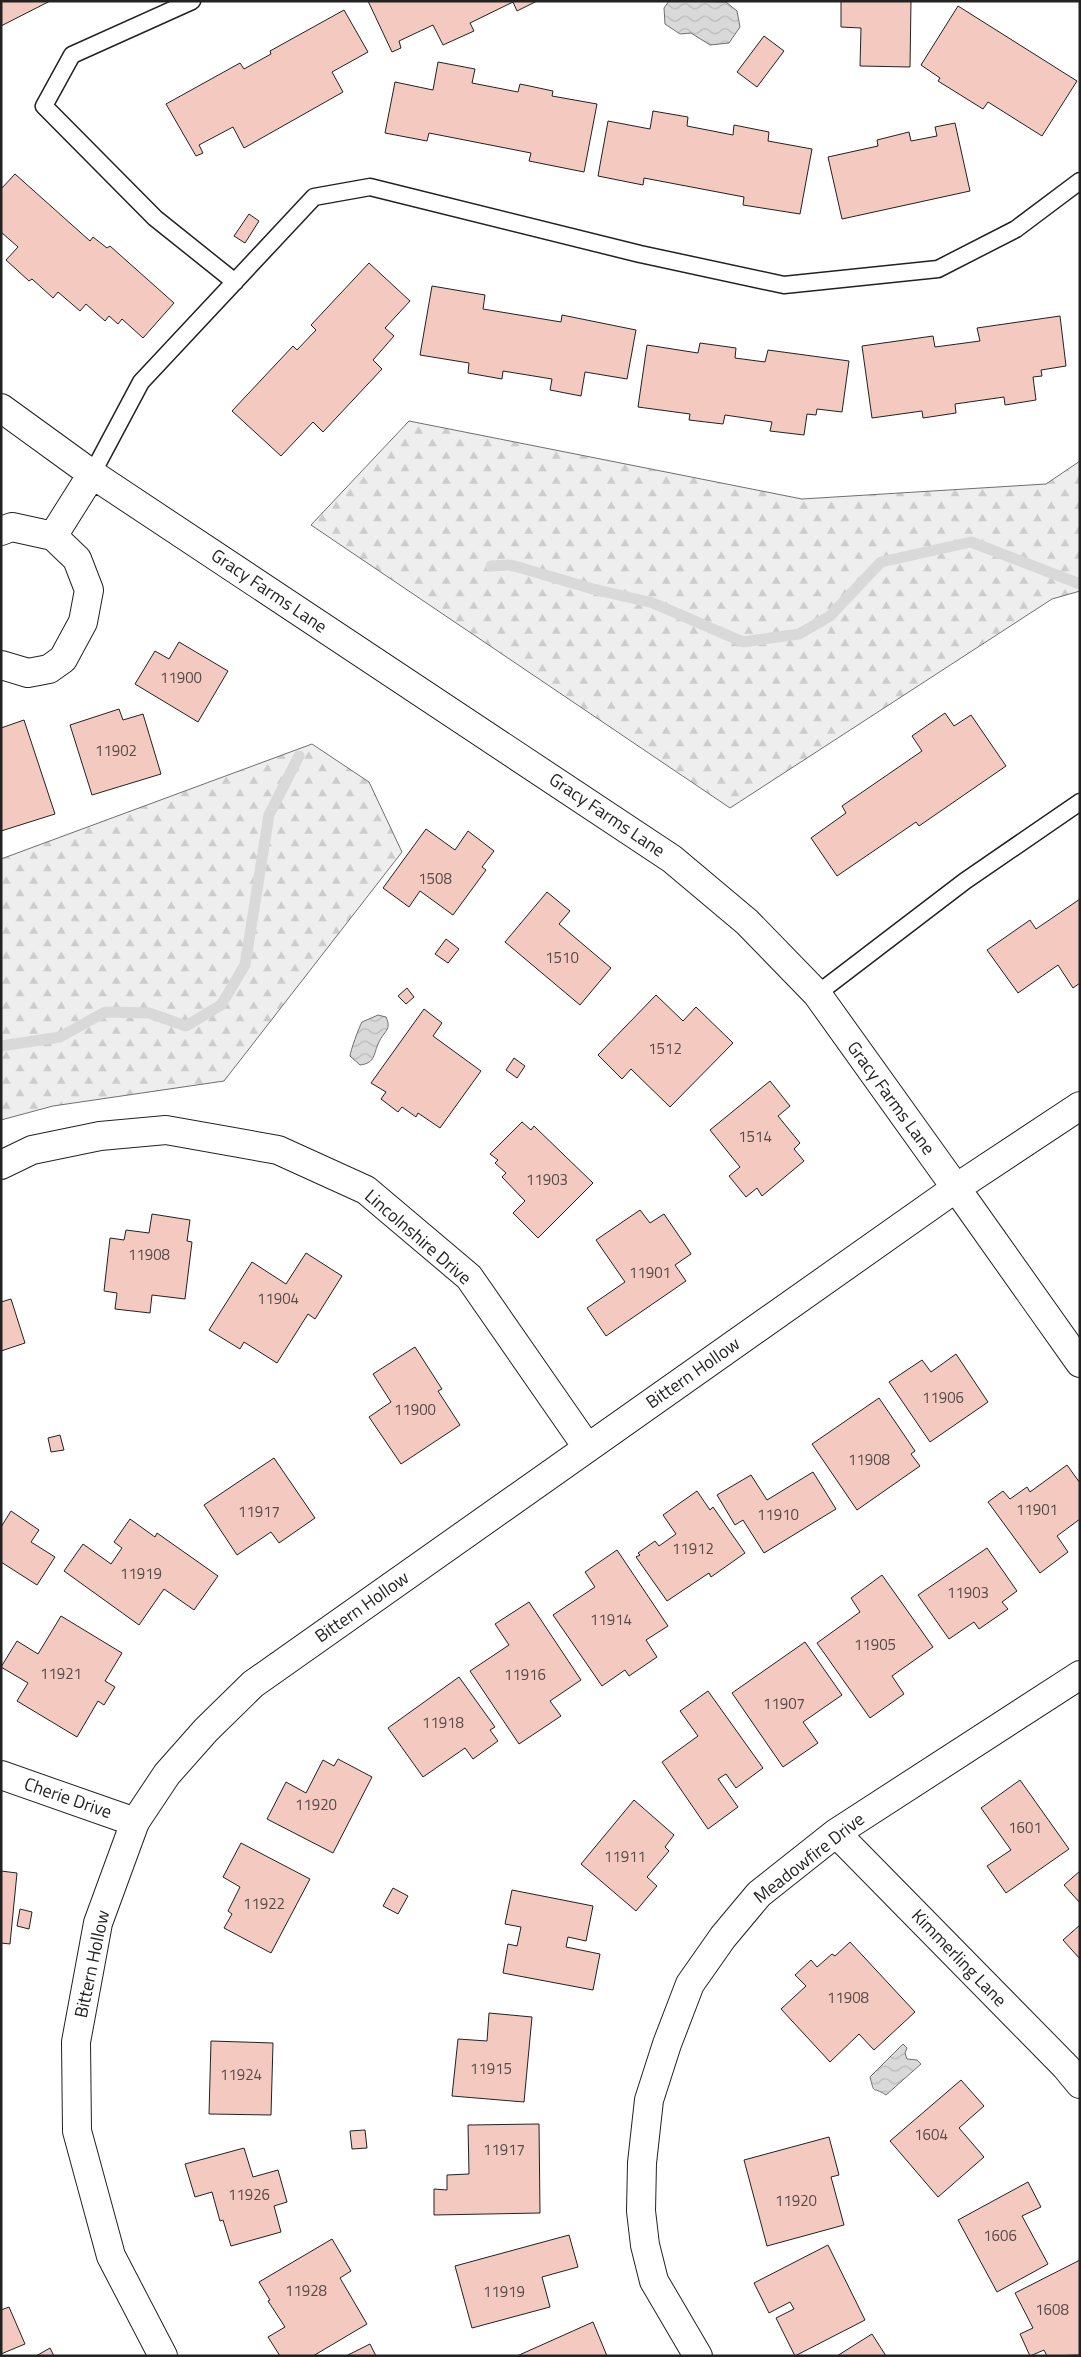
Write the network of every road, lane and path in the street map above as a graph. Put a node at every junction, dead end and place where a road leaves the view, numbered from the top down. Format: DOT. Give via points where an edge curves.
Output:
graph roads {
  1 [pos="192,1"];
  2 [pos="1080,181"];
  3 [pos="235,282"];
  4 [pos="1,408"];
  5 [pos="92,474"];
  6 [pos="1,532"];
  7 [pos="53,536"];
  8 [pos="1,665"];
  9 [pos="1080,802"];
  10 [pos="817,994"];
  11 [pos="1080,1106"];
  12 [pos="1,1165"];
  13 [pos="956,1188"];
  14 [pos="1080,1363"];
  15 [pos="587,1447"];
  16 [pos="1080,1674"];
  17 [pos="1,1775"];
  18 [pos="134,1822"];
  19 [pos="836,1833"];
  20 [pos="1080,2084"];
  21 [pos="164,2356"];
  22 [pos="698,2356"];
  1 -- 3 [label="lane" via="72,55 44,106 155,218"];
  2 -- 3 [label="lane" via="1016,229 938,269 784,285 640,254 370,186 314,197"];
  3 -- 5 [label="lane" via="141,382"];
  4 -- 5 [label="street, Gracy Farms Lane"];
  5 -- 7 [label="street"];
  5 -- 10 [label="street, Gracy Farms Lane" via="672,858 747,922"];
  6 -- 7 [label="street" via="12,527"];
  7 -- 8 [label="street" via="77,559 89,590 83,622 64,658 49,669 28,673"];
  9 -- 10 [label="lane" via="965,881"];
  10 -- 13 [label="street, Gracy Farms Lane"];
  11 -- 13 [label="street, Bittern Hollow"];
  12 -- 15 [label="street, Lincolnshire Drive" via="32,1150 100,1136 166,1130 278,1150 366,1190 468,1277"];
  13 -- 14 [label="street, Gracy Farms Lane"];
  13 -- 15 [label="street, Bittern Hollow"];
  15 -- 18 [label="street, Bittern Hollow" via="253,1684 166,1774"];
  16 -- 19 [label="street, Meadowfire Drive"];
  17 -- 18 [label="street, Cherie Drive"];
  18 -- 21 [label="street, Bittern Hollow" via="98,1922 76,2042 77,2130 111,2256"];
  19 -- 20 [label="street, Kimmerling Lane"];
  19 -- 22 [label="street, Meadowfire Drive" via="759,1894 701,1968 690,1984 648,2100 641,2211 645,2245 654,2281"];
}
